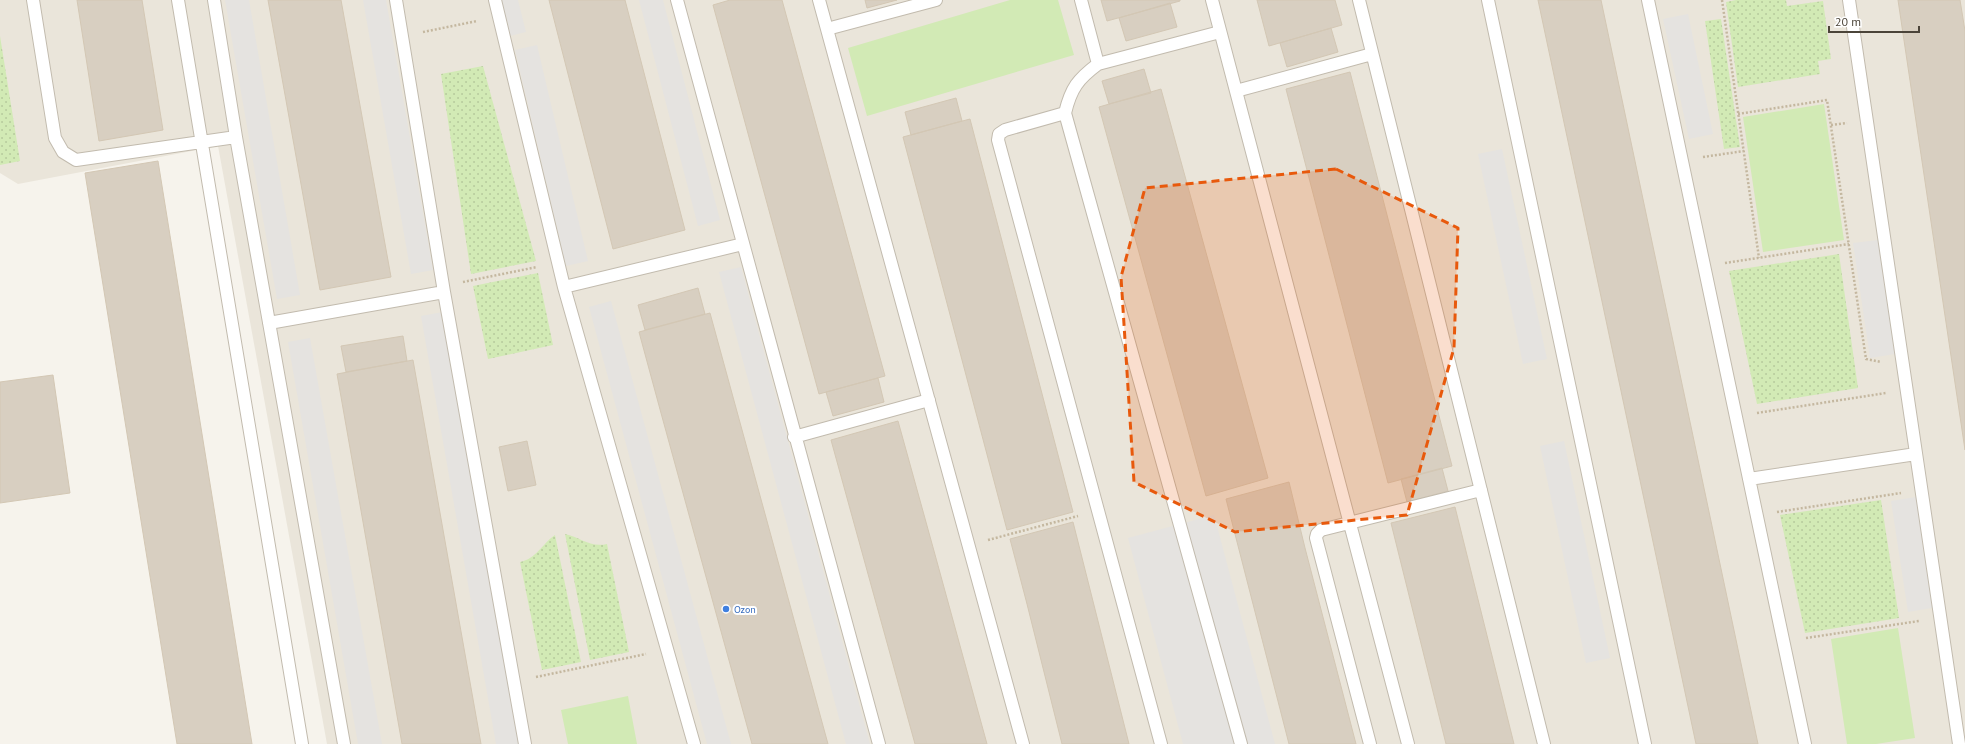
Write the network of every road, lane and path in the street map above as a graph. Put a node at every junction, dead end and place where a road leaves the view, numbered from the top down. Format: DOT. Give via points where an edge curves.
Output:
graph roads {
  1 [pos="33,0"];
  2 [pos="178,0"];
  3 [pos="214,0"];
  4 [pos="396,0"];
  5 [pos="495,0"];
  6 [pos="819,0"];
  7 [pos="936,0"];
  8 [pos="1081,0"];
  9 [pos="1212,0"];
  10 [pos="1359,0"];
  11 [pos="1488,0"];
  12 [pos="1648,0"];
  13 [pos="1722,0"];
  14 [pos="1849,0"];
  15 [pos="679,1"];
  16 [pos="499,17"];
  17 [pos="827,30"];
  18 [pos="1220,32"];
  19 [pos="402,37"];
  20 [pos="1372,54"];
  21 [pos="1098,64"];
  22 [pos="1236,91"];
  23 [pos="1065,113"];
  24 [pos="1738,114"];
  25 [pos="236,137"];
  26 [pos="201,142"];
  27 [pos="1744,151"];
  28 [pos="1698,158"];
  29 [pos="743,244"];
  30 [pos="1849,244"];
  31 [pos="1760,258"];
  32 [pos="559,262"];
  33 [pos="1704,266"];
  34 [pos="564,287"];
  35 [pos="443,289"];
  36 [pos="269,323"];
  37 [pos="1885,363"];
  38 [pos="1906,390"];
  39 [pos="929,400"];
  40 [pos="1736,416"];
  41 [pos="794,437"];
  42 [pos="1916,454"];
  43 [pos="1749,479"];
  44 [pos="1481,490"];
  45 [pos="1921,490"];
  46 [pos="1098,511"];
  47 [pos="1757,514"];
  48 [pos="1350,523"];
  49 [pos="968,545"];
  50 [pos="1940,618"];
  51 [pos="1783,641"];
  52 [pos="667,650"];
  53 [pos="514,681"];
  54 [pos="302,744"];
  55 [pos="344,744"];
  56 [pos="525,744"];
  57 [pos="694,744"];
  58 [pos="879,744"];
  59 [pos="1023,744"];
  60 [pos="1161,744"];
  61 [pos="1241,744"];
  62 [pos="1370,744"];
  63 [pos="1408,744"];
  64 [pos="1544,744"];
  65 [pos="1645,744"];
  66 [pos="1805,744"];
  67 [pos="1959,744"];
  1 -- 26 [label="lane" via="55,138 63,152 76,160"];
  2 -- 26 [label="lane"];
  3 -- 25 [label="lane"];
  4 -- 19 [label="lane"];
  5 -- 16 [label="lane"];
  6 -- 17 [label="lane"];
  7 -- 17 [label="lane"];
  8 -- 21 [label="lane"];
  9 -- 18 [label="lane"];
  10 -- 20 [label="lane"];
  11 -- 65 [label="lane"];
  12 -- 33 [label="lane"];
  13 -- 24 [label="path"];
  14 -- 38 [label="lane"];
  15 -- 29 [label="lane"];
  16 -- 19 [label="path"];
  16 -- 32 [label="lane"];
  17 -- 39 [label="lane"];
  18 -- 21 [label="lane"];
  18 -- 22 [label="lane"];
  19 -- 35 [label="lane"];
  20 -- 22 [label="lane"];
  20 -- 44 [label="lane"];
  21 -- 23 [label="lane" via="1082,76 1070,93"];
  22 -- 48 [label="lane"];
  23 -- 46 [label="lane" via="1005,130 999,134 998,140"];
  23 -- 61 [label="lane"];
  24 -- 27 [label="path"];
  24 -- 30 [label="path" via="1827,100"];
  25 -- 26 [label="lane"];
  25 -- 36 [label="lane"];
  26 -- 54 [label="lane"];
  27 -- 28 [label="path"];
  27 -- 31 [label="path"];
  29 -- 34 [label="lane"];
  29 -- 41 [label="lane"];
  30 -- 31 [label="path"];
  30 -- 37 [label="path" via="1866,359"];
  31 -- 33 [label="path"];
  32 -- 34 [label="lane"];
  32 -- 35 [label="path"];
  33 -- 40 [label="lane"];
  34 -- 52 [label="lane"];
  35 -- 36 [label="lane"];
  35 -- 53 [label="lane"];
  36 -- 55 [label="lane"];
  38 -- 40 [label="path"];
  38 -- 42 [label="lane"];
  39 -- 41 [label="lane"];
  39 -- 49 [label="lane"];
  40 -- 43 [label="lane"];
  41 -- 58 [label="lane"];
  42 -- 43 [label="lane"];
  42 -- 45 [label="lane"];
  43 -- 47 [label="lane"];
  44 -- 48 [label="lane"];
  44 -- 64 [label="lane"];
  45 -- 47 [label="path"];
  45 -- 50 [label="lane"];
  46 -- 49 [label="path"];
  46 -- 60 [label="lane"];
  47 -- 51 [label="lane"];
  48 -- 62 [label="lane" via="1321,530 1316,538"];
  48 -- 63 [label="lane"];
  49 -- 59 [label="lane"];
  50 -- 51 [label="path"];
  50 -- 67 [label="lane"];
  51 -- 66 [label="lane"];
  52 -- 53 [label="path"];
  52 -- 57 [label="lane"];
  53 -- 56 [label="lane"];
}
